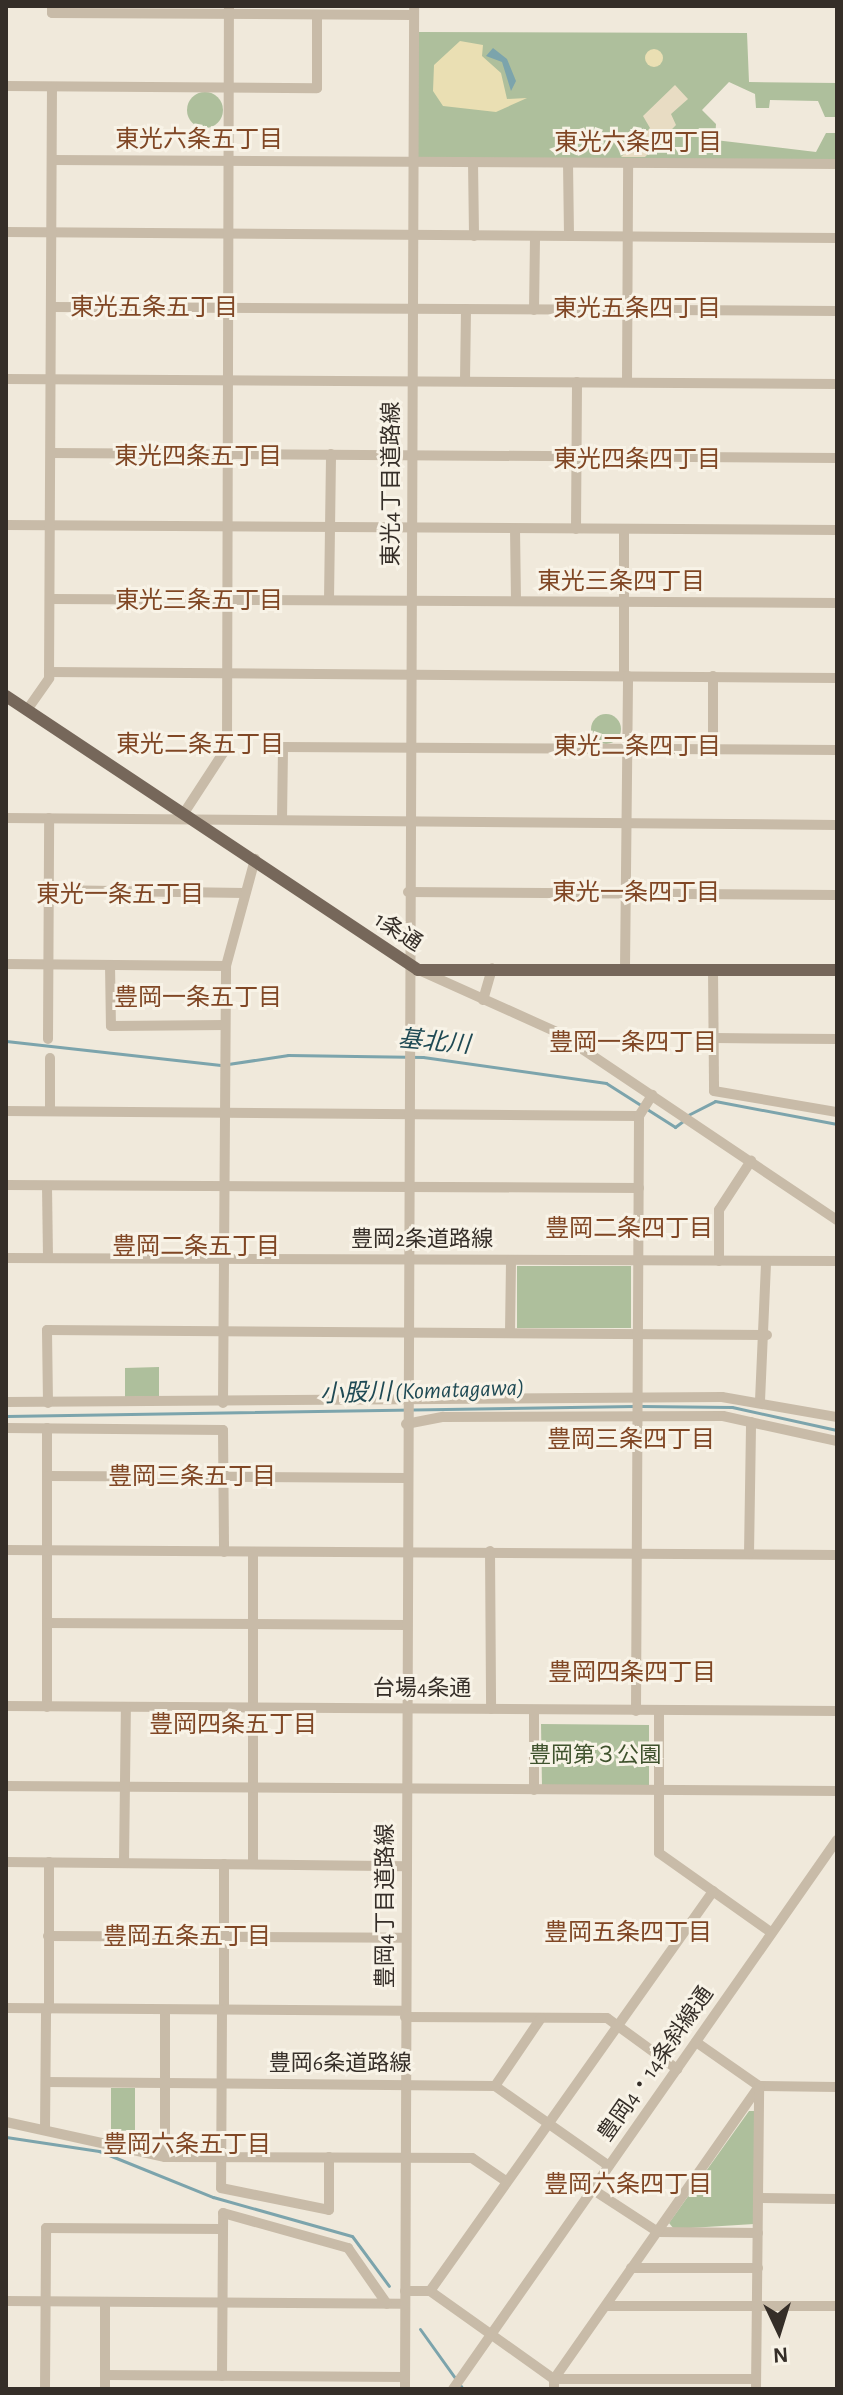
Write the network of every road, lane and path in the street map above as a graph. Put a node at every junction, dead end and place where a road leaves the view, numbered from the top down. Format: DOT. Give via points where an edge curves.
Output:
graph roads {
  1 [pos="52,6"];
  2 [pos="229,10"];
  3 [pos="414,10"];
  4 [pos="317,15"];
  5 [pos="6,86"];
  6 [pos="52,87"];
  7 [pos="230,87"];
  8 [pos="52,160"];
  9 [pos="229,161"];
  10 [pos="413,162"];
  11 [pos="473,162"];
  12 [pos="568,163"];
  13 [pos="628,163"];
  14 [pos="837,164"];
  15 [pos="6,232"];
  16 [pos="52,232"];
  17 [pos="230,234"];
  18 [pos="413,236"];
  19 [pos="474,236"];
  20 [pos="535,236"];
  21 [pos="569,236"];
  22 [pos="627,237"];
  23 [pos="837,238"];
  24 [pos="52,307"];
  25 [pos="230,307"];
  26 [pos="413,309"];
  27 [pos="466,309"];
  28 [pos="534,310"];
  29 [pos="627,310"];
  30 [pos="837,311"];
  31 [pos="6,379"];
  32 [pos="51,380"];
  33 [pos="230,380"];
  34 [pos="413,381"];
  35 [pos="465,381"];
  36 [pos="577,382"];
  37 [pos="627,382"];
  38 [pos="837,384"];
  39 [pos="51,453"];
  40 [pos="229,453"];
  41 [pos="331,454"];
  42 [pos="412,455"];
  43 [pos="577,456"];
  44 [pos="837,458"];
  45 [pos="6,525"];
  46 [pos="51,526"];
  47 [pos="228,527"];
  48 [pos="330,528"];
  49 [pos="412,529"];
  50 [pos="515,529"];
  51 [pos="576,529"];
  52 [pos="624,530"];
  53 [pos="837,530"];
  54 [pos="51,599"];
  55 [pos="228,599"];
  56 [pos="329,600"];
  57 [pos="412,600"];
  58 [pos="516,600"];
  59 [pos="623,601"];
  60 [pos="837,603"];
  61 [pos="49,672"];
  62 [pos="228,673"];
  63 [pos="413,674"];
  64 [pos="626,676"];
  65 [pos="713,676"];
  66 [pos="837,678"];
  67 [pos="6,696"];
  68 [pos="27,710"];
  69 [pos="411,747"];
  70 [pos="627,749"];
  71 [pos="713,749"];
  72 [pos="837,750"];
  73 [pos="190,817"];
  74 [pos="6,818"];
  75 [pos="49,818"];
  76 [pos="282,820"];
  77 [pos="409,820"];
  78 [pos="626,821"];
  79 [pos="837,825"];
  80 [pos="255,859"];
  81 [pos="49,890"];
  82 [pos="408,892"];
  83 [pos="244,893"];
  84 [pos="625,893"];
  85 [pos="837,895"];
  86 [pos="406,962"];
  87 [pos="6,964"];
  88 [pos="48,965"];
  89 [pos="110,965"];
  90 [pos="226,966"];
  91 [pos="492,968"];
  92 [pos="625,968"];
  93 [pos="713,969"];
  94 [pos="418,970"];
  95 [pos="837,970"];
  96 [pos="483,1000"];
  97 [pos="225,1025"];
  98 [pos="714,1038"];
  99 [pos="48,1039"];
  100 [pos="837,1039"];
  101 [pos="50,1058"];
  102 [pos="644,1106"];
  103 [pos="6,1111"];
  104 [pos="50,1111"];
  105 [pos="837,1112"];
  106 [pos="224,1113"];
  107 [pos="408,1113"];
  108 [pos="751,1161"];
  109 [pos="6,1185"];
  110 [pos="47,1186"];
  111 [pos="225,1186"];
  112 [pos="408,1186"];
  113 [pos="639,1188"];
  114 [pos="837,1220"];
  115 [pos="6,1258"];
  116 [pos="48,1258"];
  117 [pos="224,1259"];
  118 [pos="407,1260"];
  119 [pos="511,1260"];
  120 [pos="639,1261"];
  121 [pos="719,1261"];
  122 [pos="766,1261"];
  123 [pos="837,1261"];
  124 [pos="224,1331"];
  125 [pos="408,1333"];
  126 [pos="510,1333"];
  127 [pos="638,1334"];
  128 [pos="767,1335"];
  129 [pos="406,1401"];
  130 [pos="760,1401"];
  131 [pos="6,1402"];
  132 [pos="48,1403"];
  133 [pos="223,1403"];
  134 [pos="637,1407"];
  135 [pos="837,1417"];
  136 [pos="406,1421"];
  137 [pos="751,1422"];
  138 [pos="6,1428"];
  139 [pos="47,1428"];
  140 [pos="837,1441"];
  141 [pos="48,1476"];
  142 [pos="224,1478"];
  143 [pos="407,1478"];
  144 [pos="6,1550"];
  145 [pos="48,1550"];
  146 [pos="490,1551"];
  147 [pos="224,1552"];
  148 [pos="253,1552"];
  149 [pos="407,1552"];
  150 [pos="637,1554"];
  151 [pos="749,1554"];
  152 [pos="837,1555"];
  153 [pos="47,1623"];
  154 [pos="253,1625"];
  155 [pos="406,1625"];
  156 [pos="6,1706"];
  157 [pos="47,1707"];
  158 [pos="126,1707"];
  159 [pos="253,1708"];
  160 [pos="407,1709"];
  161 [pos="491,1709"];
  162 [pos="534,1710"];
  163 [pos="659,1710"];
  164 [pos="636,1711"];
  165 [pos="837,1711"];
  166 [pos="6,1786"];
  167 [pos="124,1786"];
  168 [pos="253,1788"];
  169 [pos="406,1789"];
  170 [pos="534,1790"];
  171 [pos="659,1791"];
  172 [pos="837,1791"];
  173 [pos="837,1840"];
  174 [pos="6,1862"];
  175 [pos="49,1862"];
  176 [pos="124,1863"];
  177 [pos="224,1864"];
  178 [pos="253,1864"];
  179 [pos="406,1866"];
  180 [pos="713,1891"];
  181 [pos="772,1933"];
  182 [pos="48,1936"];
  183 [pos="224,1937"];
  184 [pos="406,1938"];
  185 [pos="6,2008"];
  186 [pos="47,2009"];
  187 [pos="165,2010"];
  188 [pos="223,2010"];
  189 [pos="405,2014"];
  190 [pos="541,2018"];
  191 [pos="616,2025"];
  192 [pos="696,2042"];
  193 [pos="677,2069"];
  194 [pos="46,2082"];
  195 [pos="166,2083"];
  196 [pos="222,2084"];
  197 [pos="406,2084"];
  198 [pos="495,2086"];
  199 [pos="759,2086"];
  200 [pos="837,2087"];
  201 [pos="6,2122"];
  202 [pos="549,2123"];
  203 [pos="45,2130"];
  204 [pos="165,2157"];
  205 [pos="222,2157"];
  206 [pos="329,2157"];
  207 [pos="405,2157"];
  208 [pos="609,2166"];
  209 [pos="507,2182"];
  210 [pos="592,2189"];
  211 [pos="758,2198"];
  212 [pos="837,2199"];
  213 [pos="222,2229"];
  214 [pos="658,2232"];
  215 [pos="758,2233"];
  216 [pos="631,2268"];
  217 [pos="758,2268"];
  218 [pos="405,2291"];
  219 [pos="430,2291"];
  220 [pos="6,2301"];
  221 [pos="45,2301"];
  222 [pos="105,2302"];
  223 [pos="222,2303"];
  224 [pos="387,2304"];
  225 [pos="404,2304"];
  226 [pos="606,2306"];
  227 [pos="758,2306"];
  228 [pos="837,2306"];
  229 [pos="490,2335"];
  230 [pos="105,2375"];
  231 [pos="222,2376"];
  232 [pos="405,2383"];
  233 [pos="554,2384"];
  234 [pos="756,2384"];
  235 [pos="453,2388"];
  236 [pos="45,2389"];
  237 [pos="105,2389"];
  1 -- 2 [label="street" via="52,13"];
  2 -- 4 [label="street"];
  2 -- 7 [label="street"];
  3 -- 4 [label="street"];
  3 -- 10 [label="street, 東光4丁目道路線"];
  4 -- 7 [label="street" via="317,88"];
  5 -- 6 [label="street"];
  6 -- 7 [label="street"];
  6 -- 8 [label="street"];
  7 -- 9 [label="street"];
  8 -- 9 [label="street"];
  8 -- 16 [label="street"];
  9 -- 10 [label="street"];
  9 -- 17 [label="street"];
  10 -- 11 [label="street"];
  10 -- 18 [label="street, 東光4丁目道路線"];
  11 -- 12 [label="street"];
  11 -- 19 [label="street"];
  12 -- 13 [label="street"];
  12 -- 21 [label="street"];
  13 -- 14 [label="street"];
  13 -- 22 [label="street"];
  15 -- 16 [label="street"];
  16 -- 17 [label="street"];
  16 -- 24 [label="street"];
  17 -- 18 [label="street"];
  17 -- 25 [label="street"];
  18 -- 19 [label="street"];
  18 -- 26 [label="street, 東光4丁目道路線"];
  19 -- 20 [label="street"];
  20 -- 21 [label="street"];
  20 -- 28 [label="street"];
  21 -- 22 [label="street"];
  22 -- 23 [label="street"];
  22 -- 29 [label="street"];
  24 -- 25 [label="street"];
  24 -- 32 [label="street"];
  25 -- 26 [label="street"];
  25 -- 33 [label="street"];
  26 -- 27 [label="street"];
  26 -- 34 [label="street, 東光4丁目道路線"];
  27 -- 28 [label="street"];
  27 -- 35 [label="street"];
  28 -- 29 [label="street"];
  29 -- 30 [label="street"];
  29 -- 37 [label="street"];
  31 -- 32 [label="street"];
  32 -- 33 [label="street"];
  32 -- 39 [label="street"];
  33 -- 34 [label="street"];
  33 -- 40 [label="street"];
  34 -- 35 [label="street"];
  34 -- 42 [label="street, 東光4丁目道路線"];
  35 -- 36 [label="street"];
  36 -- 37 [label="street"];
  36 -- 43 [label="street"];
  37 -- 38 [label="street"];
  39 -- 40 [label="street"];
  39 -- 46 [label="street"];
  40 -- 41 [label="street"];
  40 -- 47 [label="street"];
  41 -- 42 [label="street"];
  41 -- 48 [label="street"];
  42 -- 43 [label="street"];
  42 -- 49 [label="street, 東光4丁目道路線"];
  43 -- 44 [label="street"];
  43 -- 51 [label="street"];
  45 -- 46 [label="street"];
  46 -- 47 [label="street"];
  46 -- 54 [label="street"];
  47 -- 48 [label="street"];
  47 -- 55 [label="street"];
  48 -- 49 [label="street"];
  48 -- 56 [label="street"];
  49 -- 50 [label="street"];
  49 -- 57 [label="street, 東光4丁目道路線"];
  50 -- 51 [label="street"];
  50 -- 58 [label="street"];
  51 -- 52 [label="street"];
  52 -- 53 [label="street"];
  52 -- 59 [label="street"];
  54 -- 55 [label="street"];
  54 -- 61 [label="street"];
  55 -- 56 [label="street"];
  55 -- 62 [label="street"];
  56 -- 57 [label="street"];
  57 -- 58 [label="street"];
  57 -- 63 [label="street, 東光4丁目道路線"];
  58 -- 59 [label="street"];
  59 -- 60 [label="street"];
  59 -- 64 [label="street"];
  61 -- 62 [label="street"];
  61 -- 68 [label="street"];
  62 -- 63 [label="street"];
  62 -- 73 [label="street" via="227,747"];
  63 -- 64 [label="street"];
  63 -- 69 [label="street, 東光4丁目道路線"];
  64 -- 65 [label="street"];
  64 -- 70 [label="street"];
  65 -- 66 [label="street"];
  65 -- 71 [label="street"];
  67 -- 68 [label="main road, 1条通"];
  68 -- 73 [label="main road, 1条通"];
  69 -- 70 [label="street"];
  69 -- 76 [label="street" via="283,747"];
  69 -- 77 [label="street, 東光4丁目道路線"];
  70 -- 71 [label="street"];
  70 -- 78 [label="street"];
  71 -- 72 [label="street"];
  73 -- 75 [label="street"];
  73 -- 76 [label="street"];
  73 -- 80 [label="main road, 1条通"];
  74 -- 75 [label="street"];
  75 -- 81 [label="street"];
  76 -- 77 [label="street"];
  77 -- 78 [label="street"];
  77 -- 82 [label="street, 東光4丁目道路線"];
  78 -- 79 [label="street"];
  78 -- 84 [label="street"];
  80 -- 83 [label="street"];
  80 -- 86 [label="main road, 1条通"];
  81 -- 83 [label="street"];
  81 -- 88 [label="street"];
  82 -- 84 [label="street"];
  82 -- 86 [label="street, 東光4丁目道路線"];
  83 -- 90 [label="street"];
  84 -- 85 [label="street"];
  84 -- 92 [label="street"];
  86 -- 94 [label="main road, 1条通"];
  86 -- 107 [label="street"];
  87 -- 88 [label="street"];
  88 -- 89 [label="street"];
  88 -- 99 [label="street"];
  89 -- 90 [label="street"];
  89 -- 97 [label="street" via="111,1026"];
  90 -- 97 [label="street"];
  91 -- 92 [label="main road, 1条通"];
  91 -- 94 [label="main road, 1条通"];
  91 -- 96 [label="street"];
  92 -- 93 [label="main road, 1条通"];
  93 -- 95 [label="main road, 1条通"];
  93 -- 98 [label="street"];
  94 -- 96 [label="street"];
  96 -- 102 [label="street" via="557,1032"];
  97 -- 106 [label="street"];
  98 -- 100 [label="street"];
  98 -- 105 [label="street" via="714,1091"];
  101 -- 104 [label="street"];
  102 -- 107 [label="street"];
  102 -- 108 [label="street" via="678,1111"];
  102 -- 113 [label="street"];
  103 -- 104 [label="street"];
  104 -- 106 [label="street"];
  106 -- 107 [label="street"];
  106 -- 111 [label="street"];
  107 -- 112 [label="street"];
  108 -- 114 [label="street"];
  108 -- 121 [label="street" via="719,1210"];
  109 -- 110 [label="street"];
  110 -- 111 [label="street"];
  110 -- 116 [label="street"];
  111 -- 112 [label="street"];
  111 -- 117 [label="street"];
  112 -- 113 [label="street"];
  112 -- 118 [label="street"];
  113 -- 120 [label="street"];
  115 -- 116 [label="street, 豊岡2条道路線"];
  116 -- 117 [label="street, 豊岡2条道路線"];
  117 -- 118 [label="street, 豊岡2条道路線"];
  117 -- 124 [label="street"];
  118 -- 119 [label="street, 豊岡2条道路線"];
  118 -- 125 [label="street"];
  119 -- 120 [label="street, 豊岡2条道路線"];
  119 -- 126 [label="street"];
  120 -- 121 [label="street, 豊岡2条道路線"];
  120 -- 127 [label="street"];
  121 -- 122 [label="street, 豊岡2条道路線"];
  122 -- 123 [label="street, 豊岡2条道路線"];
  122 -- 128 [label="street"];
  124 -- 125 [label="street"];
  124 -- 132 [label="street" via="47,1330"];
  124 -- 133 [label="street"];
  125 -- 126 [label="street"];
  125 -- 129 [label="street"];
  126 -- 127 [label="street"];
  127 -- 128 [label="street"];
  127 -- 134 [label="street"];
  128 -- 130 [label="street"];
  129 -- 133 [label="street"];
  129 -- 134 [label="street"];
  129 -- 136 [label="street, 豊岡4丁目道路線"];
  130 -- 134 [label="street"];
  130 -- 135 [label="street"];
  131 -- 132 [label="street"];
  132 -- 133 [label="street"];
  134 -- 136 [label="street"];
  134 -- 137 [label="street"];
  134 -- 150 [label="street"];
  136 -- 143 [label="street, 豊岡4丁目道路線"];
  137 -- 140 [label="street"];
  137 -- 151 [label="street"];
  138 -- 139 [label="street"];
  139 -- 141 [label="street"];
  139 -- 142 [label="street" via="223,1430"];
  141 -- 142 [label="street"];
  141 -- 145 [label="street"];
  142 -- 143 [label="street"];
  142 -- 147 [label="street"];
  143 -- 149 [label="street, 豊岡4丁目道路線"];
  144 -- 145 [label="street"];
  145 -- 147 [label="street"];
  145 -- 153 [label="street"];
  146 -- 149 [label="street"];
  146 -- 150 [label="street"];
  146 -- 161 [label="street"];
  147 -- 148 [label="street"];
  148 -- 149 [label="street"];
  148 -- 154 [label="street"];
  149 -- 155 [label="street, 豊岡4丁目道路線"];
  150 -- 151 [label="street"];
  150 -- 164 [label="street"];
  151 -- 152 [label="street"];
  153 -- 154 [label="street"];
  153 -- 157 [label="street"];
  154 -- 155 [label="street"];
  154 -- 159 [label="street"];
  155 -- 160 [label="street, 豊岡4丁目道路線"];
  156 -- 157 [label="street, 台場4条通"];
  157 -- 158 [label="street, 台場4条通"];
  158 -- 159 [label="street, 台場4条通"];
  158 -- 167 [label="street"];
  159 -- 160 [label="street, 台場4条通"];
  159 -- 168 [label="street"];
  160 -- 161 [label="street, 台場4条通"];
  160 -- 169 [label="street, 豊岡4丁目道路線"];
  161 -- 162 [label="street, 台場4条通"];
  162 -- 164 [label="street, 台場4条通"];
  162 -- 170 [label="street"];
  163 -- 164 [label="street, 台場4条通"];
  163 -- 165 [label="street, 台場4条通"];
  163 -- 171 [label="street"];
  166 -- 167 [label="street"];
  167 -- 168 [label="street"];
  167 -- 176 [label="street"];
  168 -- 169 [label="street"];
  168 -- 178 [label="street"];
  169 -- 170 [label="street"];
  169 -- 179 [label="street, 豊岡4丁目道路線"];
  170 -- 171 [label="street"];
  171 -- 172 [label="street"];
  171 -- 180 [label="street" via="659,1853"];
  173 -- 181 [label="street, 豊岡4・14条斜線通"];
  174 -- 175 [label="street"];
  175 -- 176 [label="street"];
  175 -- 182 [label="street"];
  176 -- 177 [label="street"];
  177 -- 178 [label="street"];
  177 -- 183 [label="street"];
  178 -- 179 [label="street"];
  179 -- 184 [label="street, 豊岡4丁目道路線"];
  180 -- 181 [label="street"];
  180 -- 191 [label="street"];
  181 -- 192 [label="street, 豊岡4・14条斜線通"];
  182 -- 183 [label="street"];
  182 -- 186 [label="street"];
  183 -- 184 [label="street"];
  183 -- 188 [label="street"];
  184 -- 189 [label="street, 豊岡4丁目道路線"];
  185 -- 186 [label="street"];
  186 -- 187 [label="street"];
  186 -- 194 [label="street"];
  187 -- 188 [label="street"];
  187 -- 195 [label="street"];
  188 -- 189 [label="street"];
  188 -- 196 [label="street"];
  189 -- 190 [label="street"];
  189 -- 197 [label="street, 豊岡4丁目道路線"];
  190 -- 191 [label="street" via="607,2018"];
  190 -- 198 [label="street"];
  191 -- 193 [label="street"];
  191 -- 202 [label="street"];
  192 -- 193 [label="street, 豊岡4・14条斜線通"];
  192 -- 199 [label="street"];
  193 -- 208 [label="street, 豊岡4・14条斜線通"];
  194 -- 195 [label="street, 豊岡6条道路線"];
  194 -- 203 [label="street"];
  195 -- 196 [label="street, 豊岡6条道路線"];
  195 -- 204 [label="street"];
  196 -- 197 [label="street, 豊岡6条道路線"];
  196 -- 205 [label="street"];
  197 -- 198 [label="street, 豊岡6条道路線"];
  197 -- 207 [label="street, 豊岡4丁目道路線"];
  198 -- 202 [label="street"];
  199 -- 200 [label="street"];
  199 -- 211 [label="street"];
  199 -- 214 [label="street"];
  201 -- 203 [label="street"];
  202 -- 208 [label="street"];
  202 -- 209 [label="street"];
  203 -- 204 [label="street"];
  204 -- 205 [label="street"];
  205 -- 206 [label="street"];
  205 -- 206 [label="street" via="221,2188 329,2210"];
  206 -- 207 [label="street"];
  207 -- 209 [label="street" via="472,2158"];
  207 -- 218 [label="street, 豊岡4丁目道路線"];
  208 -- 210 [label="street, 豊岡4・14条斜線通"];
  209 -- 219 [label="street"];
  210 -- 214 [label="street"];
  210 -- 229 [label="street, 豊岡4・14条斜線通"];
  211 -- 212 [label="street"];
  211 -- 215 [label="street"];
  213 -- 221 [label="street" via="46,2228"];
  213 -- 223 [label="street"];
  213 -- 224 [label="street" via="223,2213 334,2241 348,2248"];
  214 -- 215 [label="street"];
  214 -- 216 [label="street"];
  215 -- 217 [label="street"];
  216 -- 217 [label="street"];
  216 -- 226 [label="street"];
  217 -- 227 [label="street"];
  218 -- 219 [label="street"];
  218 -- 225 [label="street, 豊岡4丁目道路線"];
  219 -- 229 [label="street"];
  220 -- 221 [label="street"];
  221 -- 222 [label="street"];
  221 -- 236 [label="street"];
  222 -- 223 [label="street"];
  222 -- 230 [label="street"];
  223 -- 224 [label="street"];
  223 -- 231 [label="street"];
  224 -- 225 [label="street"];
  225 -- 232 [label="street, 豊岡4丁目道路線"];
  226 -- 227 [label="street"];
  226 -- 233 [label="street"];
  227 -- 228 [label="street"];
  227 -- 234 [label="street"];
  229 -- 233 [label="street"];
  229 -- 235 [label="street, 豊岡4・14条斜線通"];
  230 -- 231 [label="street"];
  230 -- 237 [label="street"];
  231 -- 232 [label="street"];
  233 -- 234 [label="street"];
}
